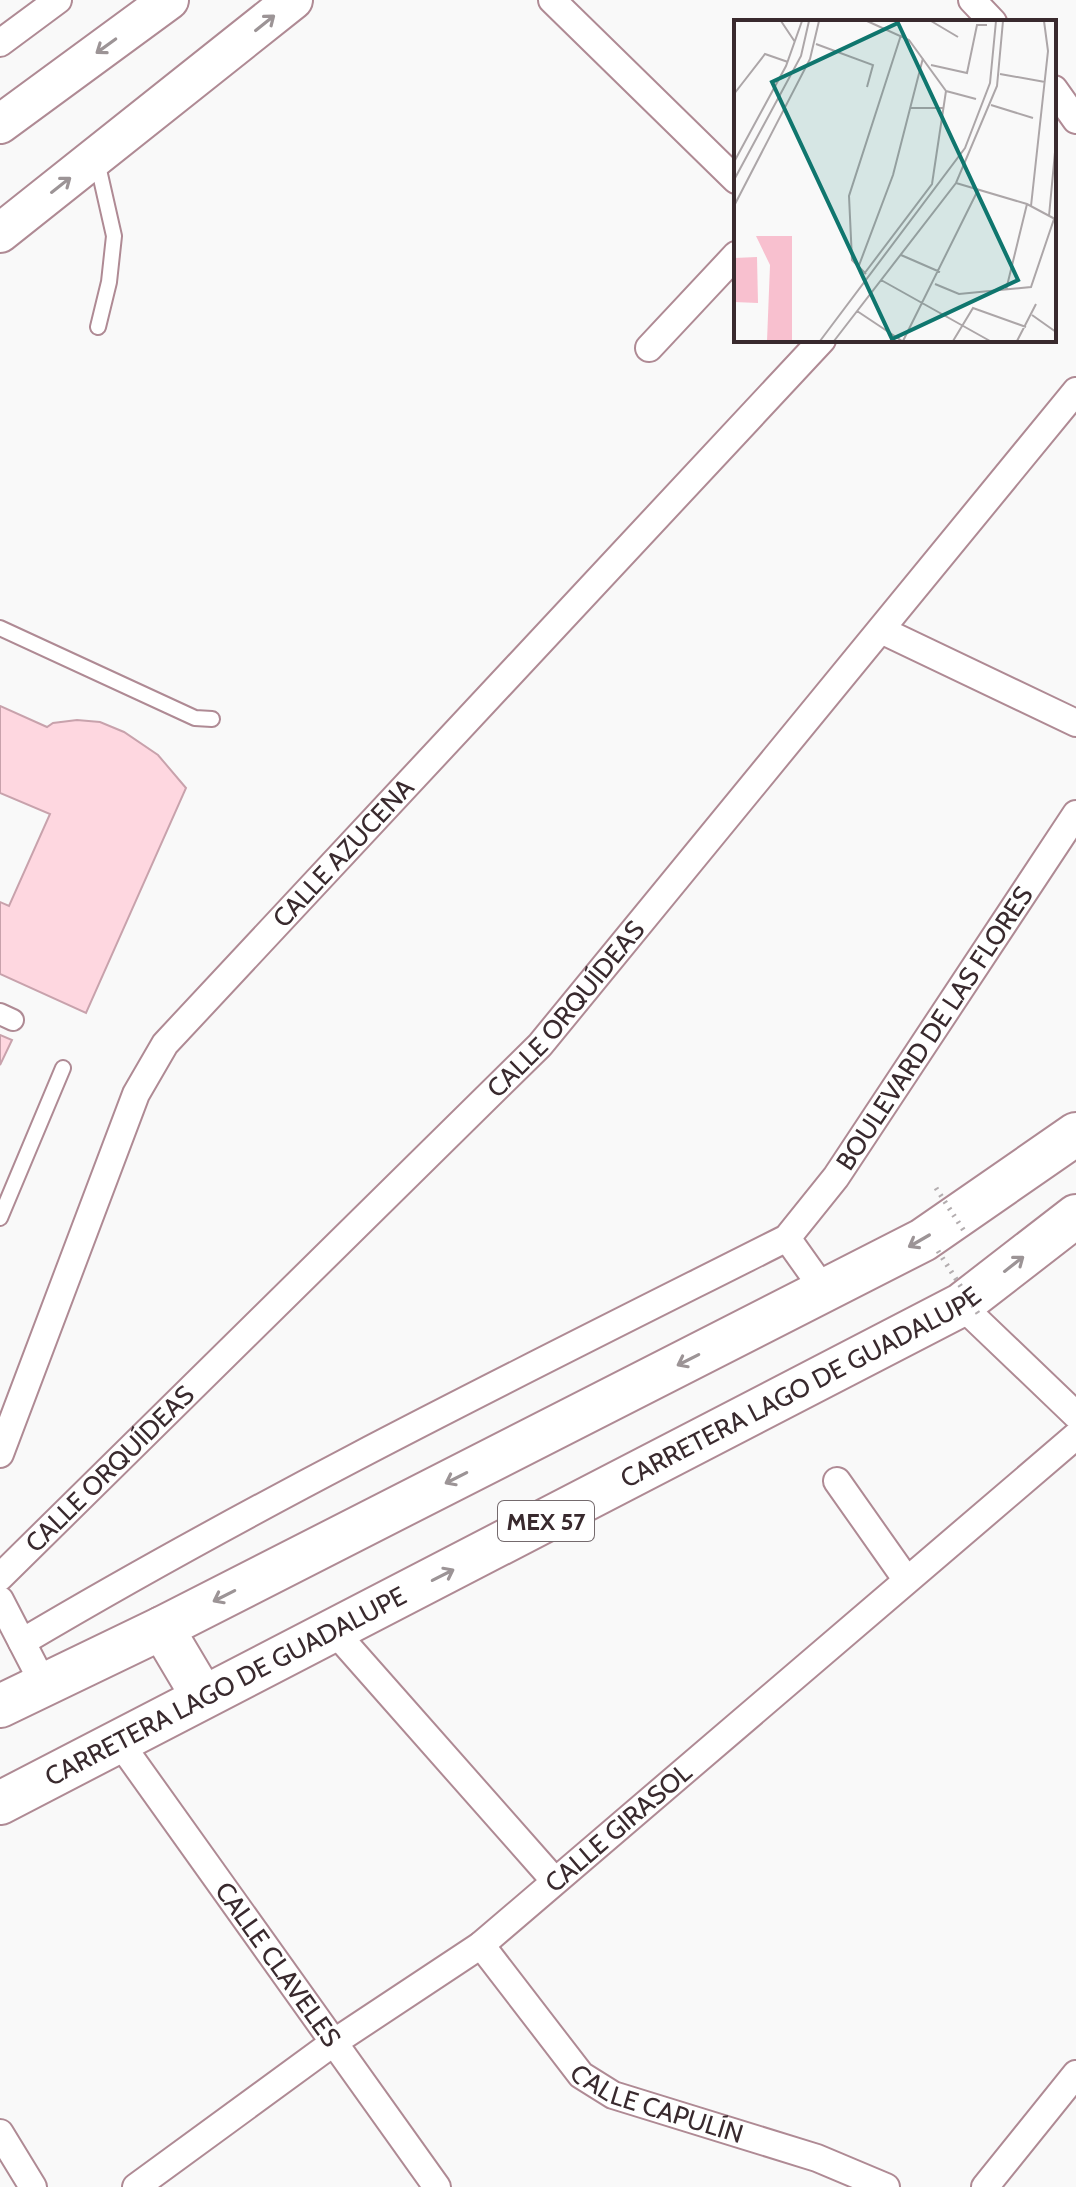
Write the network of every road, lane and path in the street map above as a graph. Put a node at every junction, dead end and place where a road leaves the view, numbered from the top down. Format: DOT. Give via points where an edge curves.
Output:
graph roads {
  1 [pos="58,0"];
  2 [pos="169,0"];
  3 [pos="293,0"];
  4 [pos="552,0"];
  5 [pos="972,0"];
  6 [pos="991,20"];
  7 [pos="0,43"];
  8 [pos="1056,93"];
  9 [pos="1076,120"];
  10 [pos="0,124"];
  11 [pos="96,157"];
  12 [pos="734,178"];
  13 [pos="0,233"];
  14 [pos="734,257"];
  15 [pos="98,327"];
  16 [pos="820,342"];
  17 [pos="649,348"];
  18 [pos="1076,391"];
  19 [pos="0,628"];
  20 [pos="881,630"];
  21 [pos="212,719"];
  22 [pos="1076,723"];
  23 [pos="1076,814"];
  24 [pos="63,1068"];
  25 [pos="1076,1134"];
  26 [pos="936,1188"];
  27 [pos="1076,1216"];
  28 [pos="0,1218"];
  29 [pos="966,1234"];
  30 [pos="787,1238"];
  31 [pos="938,1251"];
  32 [pos="824,1290"];
  33 [pos="971,1312"];
  34 [pos="1076,1415"];
  35 [pos="1076,1436"];
  36 [pos="0,1454"];
  37 [pos="837,1481"];
  38 [pos="0,1577"];
  39 [pos="906,1579"];
  40 [pos="0,1600"];
  41 [pos="162,1628"];
  42 [pos="334,1631"];
  43 [pos="22,1642"];
  44 [pos="43,1683"];
  45 [pos="203,1697"];
  46 [pos="0,1706"];
  47 [pos="120,1743"];
  48 [pos="0,1803"];
  49 [pos="554,1880"];
  50 [pos="481,1945"];
  51 [pos="333,2043"];
  52 [pos="1076,2074"];
  53 [pos="0,2133"];
  54 [pos="142,2185"];
  55 [pos="33,2187"];
  56 [pos="437,2187"];
  57 [pos="886,2187"];
  58 [pos="985,2187"];
  1 -- 7 [label="street"];
  2 -- 10 [label="main road, one-way"];
  11 -- 3 [label="main road, one-way"];
  4 -- 12 [label="street"];
  5 -- 6 [label="street"];
  8 -- 9 [label="street"];
  13 -- 11 [label="main road, one-way"];
  11 -- 15 [label="lane" via="114,236"];
  14 -- 17 [label="street"];
  16 -- 36 [label="street, CALLE AZUCENA" via="165,1044 136,1094"];
  18 -- 20 [label="street, CALLE ORQUÍDEAS"];
  19 -- 21 [label="lane" via="195,718"];
  20 -- 22 [label="street"];
  20 -- 38 [label="street, CALLE ORQUÍDEAS" via="540,1045"];
  23 -- 30 [label="street, BOULEVARD DE LAS FLORES" via="836,1177"];
  24 -- 28 [label="lane"];
  25 -- 32 [label="main road, one-way" via="923,1240"];
  26 -- 29 [label="path, bridge"];
  33 -- 27 [label="main road, CARRETERA LAGO DE GUADALUPE / MEX 57, one-way"];
  30 -- 32 [label="street"];
  30 -- 43 [label="street" via="348,1460"];
  31 -- 33 [label="path, bridge"];
  32 -- 41 [label="main road, one-way"];
  33 -- 34 [label="street"];
  42 -- 33 [label="main road, CARRETERA LAGO DE GUADALUPE / MEX 57, one-way"];
  35 -- 39 [label="street, CALLE GIRASOL"];
  37 -- 39 [label="street"];
  39 -- 49 [label="street, CALLE GIRASOL"];
  40 -- 43 [label="street"];
  41 -- 44 [label="main road"];
  41 -- 45 [label="main road"];
  42 -- 45 [label="main road, CARRETERA LAGO DE GUADALUPE / MEX 57"];
  42 -- 49 [label="street"];
  43 -- 44 [label="street"];
  44 -- 46 [label="main road"];
  45 -- 47 [label="main road, CARRETERA LAGO DE GUADALUPE / MEX 57"];
  47 -- 48 [label="main road, CARRETERA LAGO DE GUADALUPE / MEX 57"];
  47 -- 51 [label="street, CALLE CLAVELES"];
  49 -- 50 [label="street, CALLE GIRASOL"];
  50 -- 51 [label="street, CALLE GIRASOL"];
  50 -- 57 [label="street, CALLE CAPULÍN" via="581,2075 613,2095 817,2158"];
  51 -- 54 [label="street, CALLE GIRASOL"];
  51 -- 56 [label="street, CALLE CLAVELES"];
  52 -- 58 [label="street"];
  53 -- 55 [label="street"];
}
